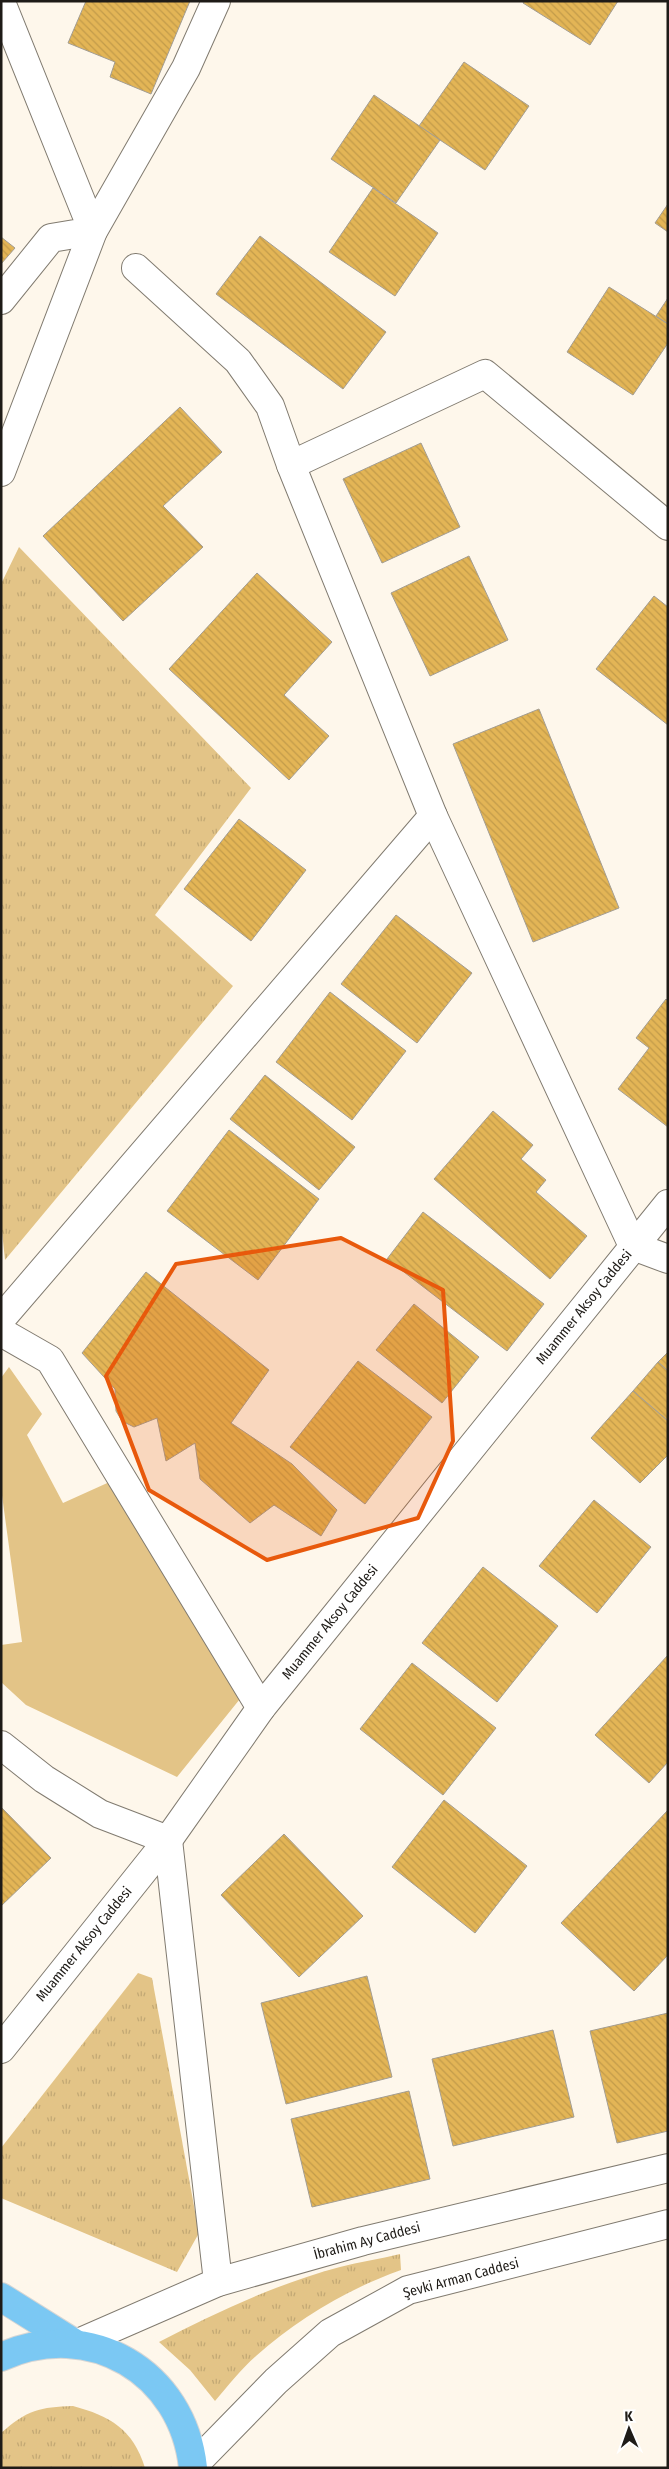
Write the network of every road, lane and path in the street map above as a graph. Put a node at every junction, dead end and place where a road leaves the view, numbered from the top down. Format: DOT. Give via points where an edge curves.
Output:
graph roads {
  1 [pos="216,1"];
  2 [pos="1,2"];
  3 [pos="93,230"];
  4 [pos="136,268"];
  5 [pos="1,300"];
  6 [pos="291,465"];
  7 [pos="1,472"];
  8 [pos="664,516"];
  9 [pos="433,816"];
  10 [pos="668,1204"];
  11 [pos="633,1246"];
  12 [pos="668,1259"];
  13 [pos="1,1318"];
  14 [pos="1,1332"];
  15 [pos="261,1708"];
  16 [pos="1,1746"];
  17 [pos="168,1840"];
  18 [pos="1,2048"];
  19 [pos="668,2168"];
  20 [pos="668,2224"];
  21 [pos="218,2282"];
  22 [pos="1,2298"];
  23 [pos="76,2344"];
  24 [pos="1,2357"];
  25 [pos="194,2467"];
  1 -- 3 [label="street" via="186,68"];
  2 -- 3 [label="street"];
  3 -- 5 [label="street" via="51,238"];
  3 -- 7 [label="street"];
  4 -- 6 [label="street" via="238,361 270,406"];
  6 -- 8 [label="street" via="486,374"];
  6 -- 9 [label="street"];
  9 -- 11 [label="street"];
  9 -- 13 [label="street"];
  10 -- 11 [label="street, Muammer Aksoy Caddesi"];
  11 -- 12 [label="street"];
  11 -- 15 [label="street, Muammer Aksoy Caddesi"];
  14 -- 15 [label="street" via="50,1360"];
  15 -- 17 [label="street, Muammer Aksoy Caddesi"];
  16 -- 17 [label="street" via="44,1779 100,1814"];
  17 -- 18 [label="street, Muammer Aksoy Caddesi"];
  17 -- 21 [label="street"];
  19 -- 21 [label="street, İbrahim Ay Caddesi" via="363,2241"];
  20 -- 25 [label="street, Şevki Arman Caddesi" via="408,2290 330,2333 276,2381"];
  21 -- 23 [label="street, İbrahim Ay Caddesi"];
  22 -- 23 [label="main road"];
  23 -- 24 [label="main road" via="32,2346"];
  23 -- 25 [label="main road" via="112,2354 152,2379 179,2415"];
}
